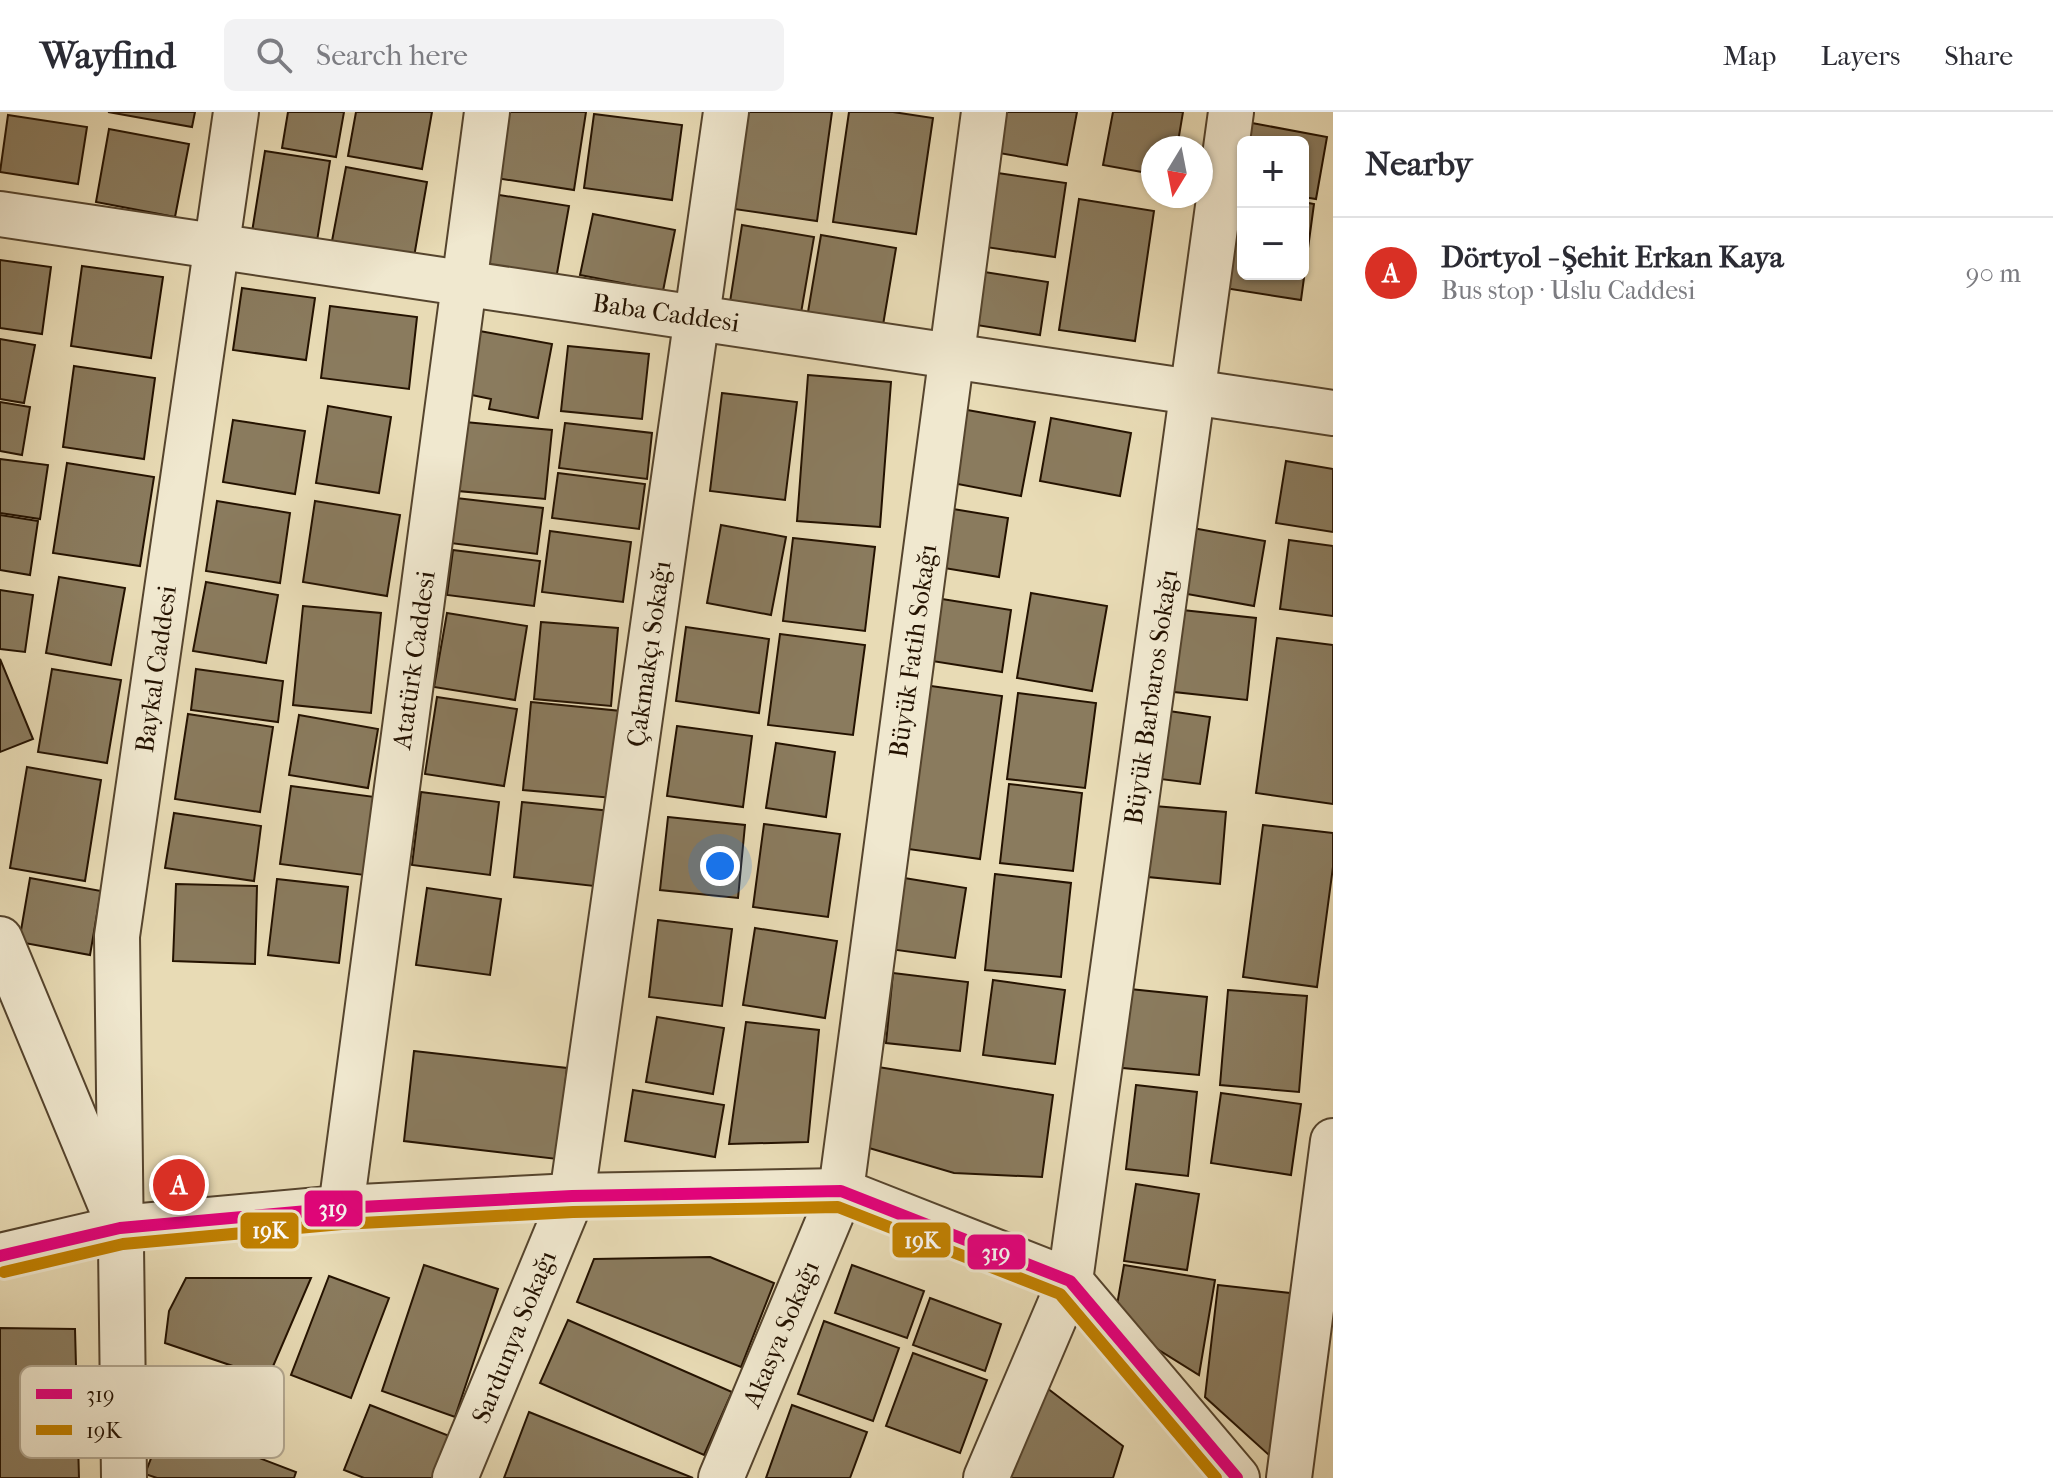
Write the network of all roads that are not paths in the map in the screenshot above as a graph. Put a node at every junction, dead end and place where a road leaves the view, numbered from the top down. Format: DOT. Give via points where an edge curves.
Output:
graph roads {
  1 [pos="236,112"];
  2 [pos="487,112"];
  3 [pos="726,112"];
  4 [pos="984,112"];
  5 [pos="1231,112"];
  6 [pos="0,214"];
  7 [pos="217,246"];
  8 [pos="465,283"];
  9 [pos="696,318"];
  10 [pos="952,355"];
  11 [pos="1193,392"];
  12 [pos="1333,413"];
  13 [pos="0,939"];
  14 [pos="1333,1141"];
  15 [pos="841,1191"];
  16 [pos="572,1196"];
  17 [pos="341,1208"];
  18 [pos="120,1228"];
  19 [pos="0,1256"];
  20 [pos="1070,1281"];
  21 [pos="122,1366"];
  22 [pos="124,1458"];
  23 [pos="124,1478"];
  24 [pos="455,1478"];
  25 [pos="721,1478"];
  26 [pos="986,1478"];
  27 [pos="1237,1478"];
  28 [pos="1289,1478"];
  1 -- 7 [label="street, Baykal Caddesi"];
  2 -- 8 [label="street, Atatürk Caddesi"];
  3 -- 9 [label="street, Çakmakçı Sokağı"];
  4 -- 10 [label="street, Büyük Fatih Sokağı"];
  5 -- 11 [label="street, Büyük Barbaros Sokağı"];
  6 -- 7 [label="street, Baba Caddesi"];
  7 -- 8 [label="street, Baba Caddesi"];
  7 -- 18 [label="street, Baykal Caddesi" via="117,936"];
  8 -- 9 [label="street, Baba Caddesi"];
  8 -- 17 [label="street, Atatürk Caddesi"];
  9 -- 10 [label="street, Baba Caddesi"];
  9 -- 16 [label="street, Çakmakçı Sokağı"];
  10 -- 11 [label="street, Baba Caddesi"];
  10 -- 15 [label="street, Büyük Fatih Sokağı"];
  11 -- 12 [label="street, Baba Caddesi"];
  11 -- 20 [label="street, Büyük Barbaros Sokağı"];
  13 -- 18 [label="street"];
  14 -- 28 [label="street"];
  15 -- 16 [label="street"];
  15 -- 20 [label="street"];
  15 -- 25 [label="street, Akasya Sokağı"];
  16 -- 17 [label="street"];
  16 -- 24 [label="street, Sardunya Sokağı"];
  17 -- 18 [label="street"];
  18 -- 19 [label="street"];
  18 -- 21 [label="street, Baykal Caddesi"];
  20 -- 26 [label="street, Büyük Barbaros Sokağı"];
  20 -- 27 [label="street"];
  22 -- 23 [label="street, Baykal Caddesi"];
}
